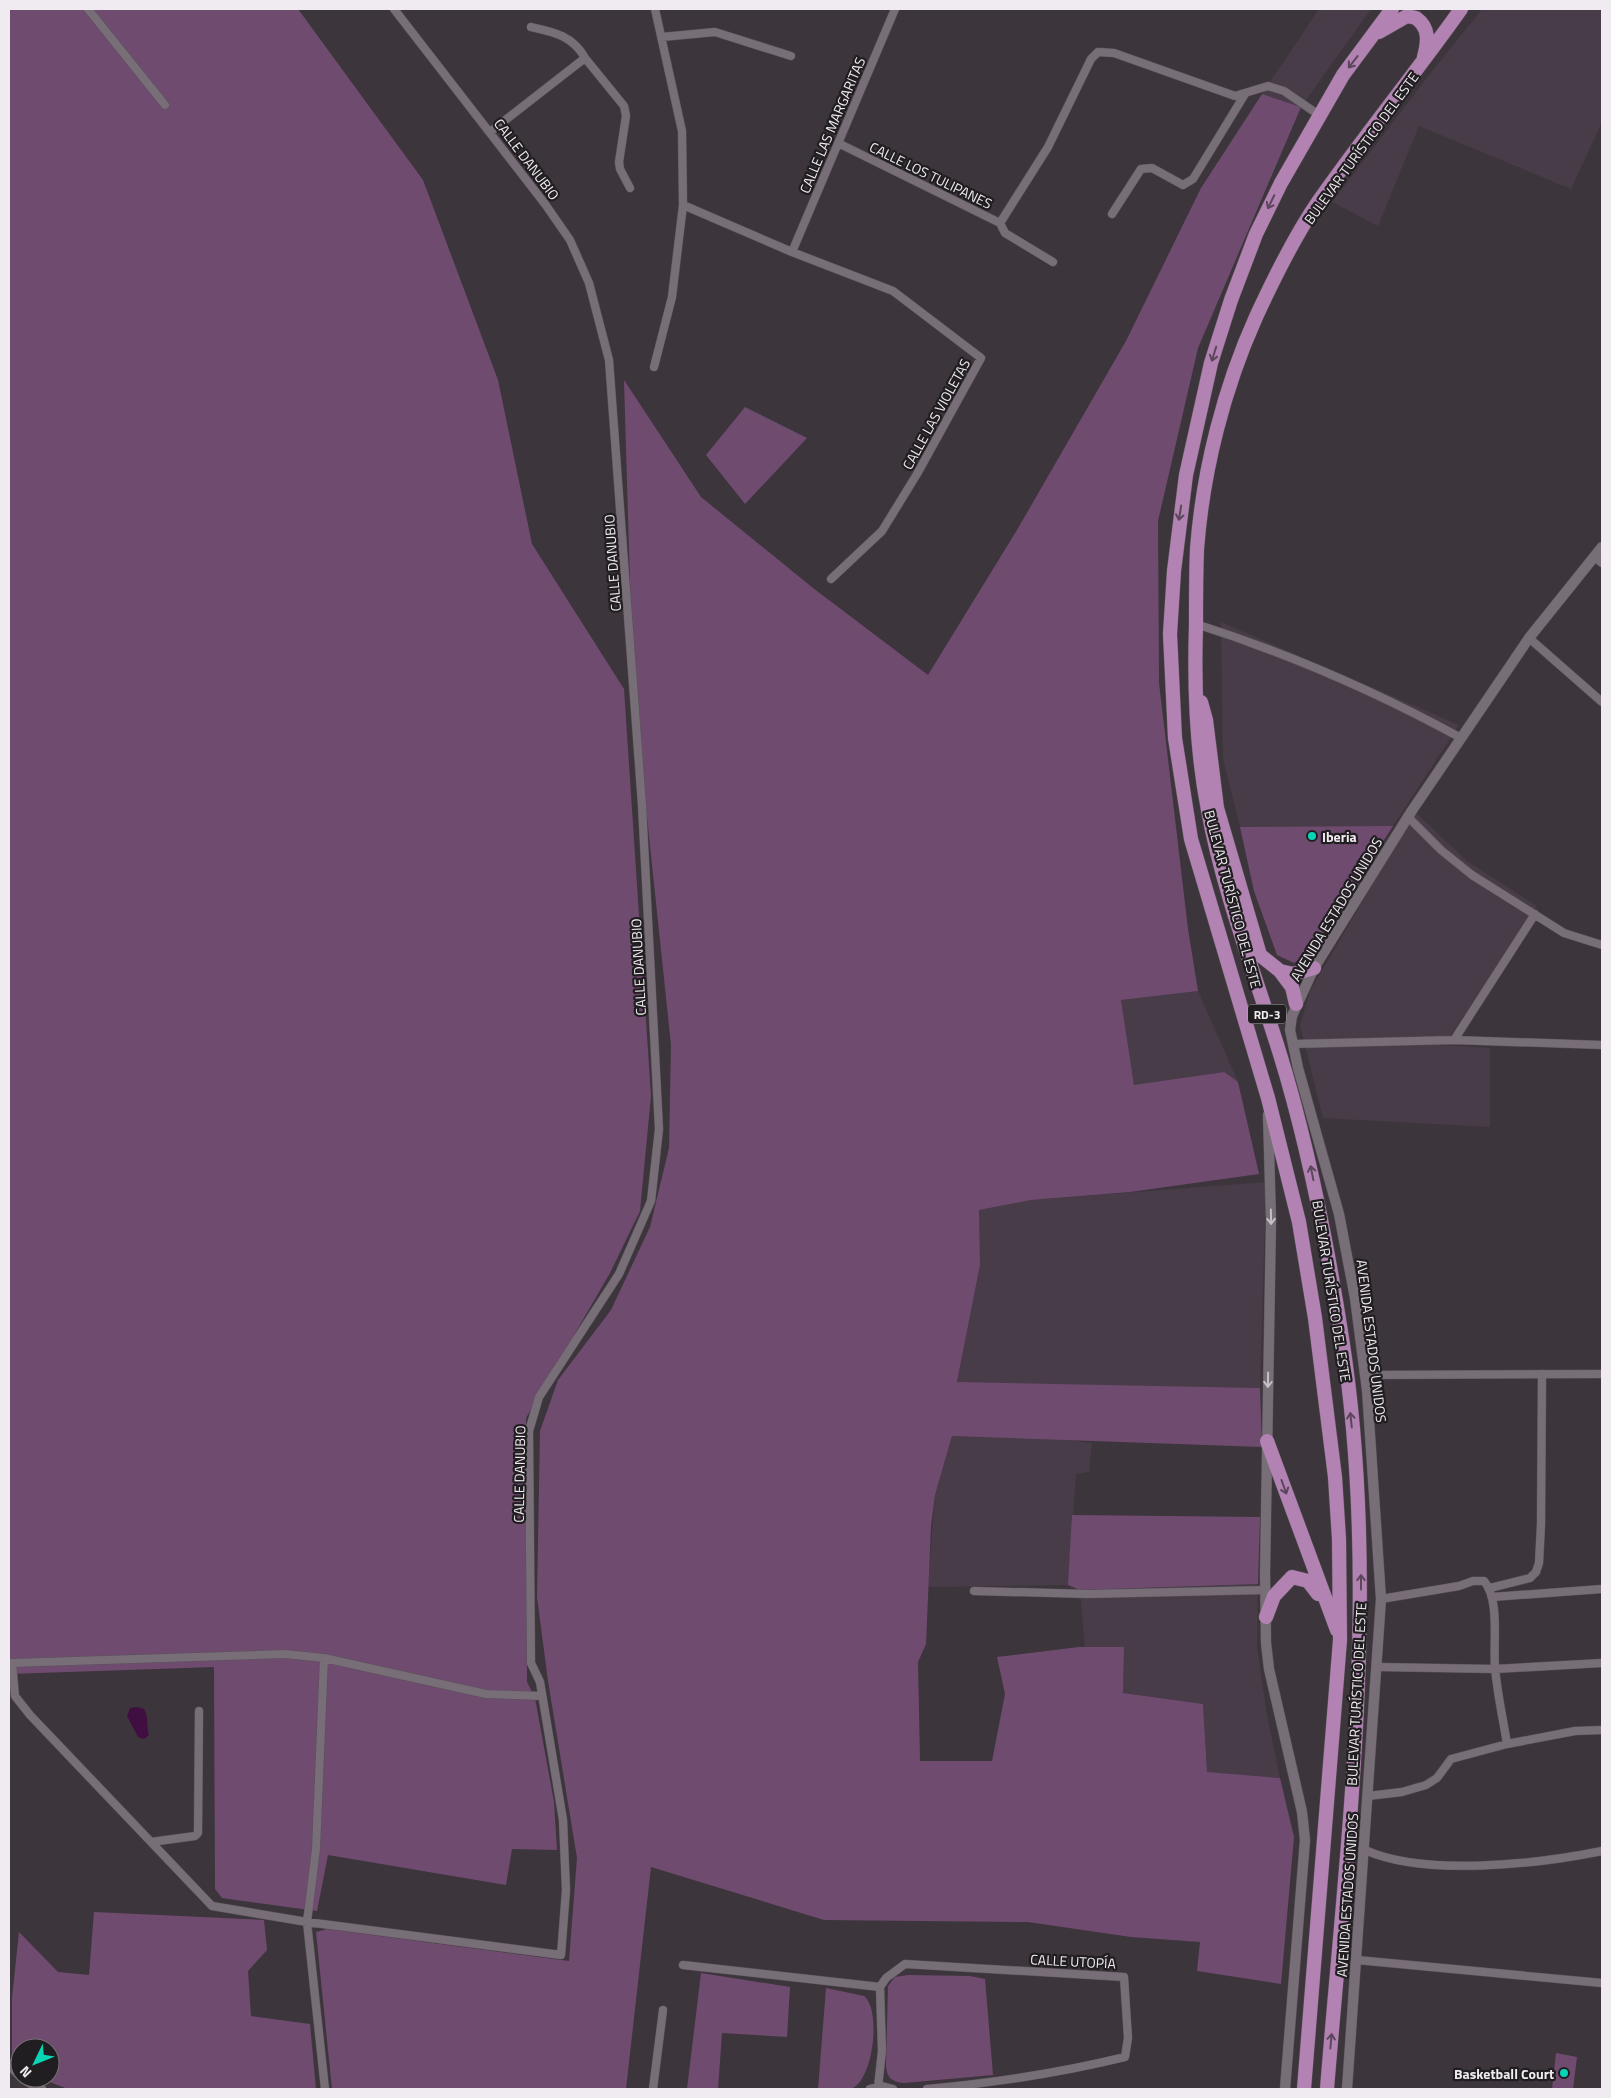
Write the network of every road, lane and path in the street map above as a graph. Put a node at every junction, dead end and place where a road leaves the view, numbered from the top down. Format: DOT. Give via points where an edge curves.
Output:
graph roads {
  1 [pos="88,9"];
  2 [pos="394,9"];
  3 [pos="655,9"];
  4 [pos="895,9"];
  5 [pos="1392,9"];
  6 [pos="1461,9"];
  7 [pos="531,27"];
  8 [pos="662,37"];
  9 [pos="1371,38"];
  10 [pos="791,56"];
  11 [pos="585,58"];
  12 [pos="1422,65"];
  13 [pos="1245,94"];
  14 [pos="165,105"];
  15 [pos="1319,115"];
  16 [pos="490,132"];
  17 [pos="838,143"];
  18 [pos="630,188"];
  19 [pos="683,204"];
  20 [pos="1112,214"];
  21 [pos="1000,223"];
  22 [pos="792,252"];
  23 [pos="1053,262"];
  24 [pos="654,367"];
  25 [pos="1602,547"];
  26 [pos="1598,560"];
  27 [pos="831,579"];
  28 [pos="1196,624"];
  29 [pos="1529,638"];
  30 [pos="1194,682"];
  31 [pos="1602,702"];
  32 [pos="1461,738"];
  33 [pos="1408,817"];
  34 [pos="1535,914"];
  35 [pos="1602,945"];
  36 [pos="1314,968"];
  37 [pos="1280,971"];
  38 [pos="1296,1004"];
  39 [pos="1454,1040"];
  40 [pos="1293,1044"];
  41 [pos="1602,1045"];
  42 [pos="1268,1098"];
  43 [pos="1542,1374"];
  44 [pos="1602,1374"];
  45 [pos="1365,1375"];
  46 [pos="1267,1441"];
  47 [pos="1490,1588"];
  48 [pos="1602,1589"];
  49 [pos="1265,1590"];
  50 [pos="974,1592"];
  51 [pos="1492,1597"];
  52 [pos="1381,1599"];
  53 [pos="1327,1606"];
  54 [pos="1266,1616"];
  55 [pos="1340,1640"];
  56 [pos="324,1658"];
  57 [pos="10,1663"];
  58 [pos="1602,1663"];
  59 [pos="1378,1667"];
  60 [pos="1495,1669"];
  61 [pos="542,1696"];
  62 [pos="199,1711"];
  63 [pos="1602,1730"];
  64 [pos="1507,1744"];
  65 [pos="1368,1796"];
  66 [pos="151,1842"];
  67 [pos="1365,1850"];
  68 [pos="1602,1851"];
  69 [pos="307,1922"];
  70 [pos="1357,1960"];
  71 [pos="683,1965"];
  72 [pos="1602,1983"];
  73 [pos="880,1987"];
  74 [pos="663,2010"];
  75 [pos="878,2087"];
  76 [pos="325,2089"];
  77 [pos="653,2089"];
  78 [pos="870,2089"];
  79 [pos="893,2089"];
  80 [pos="927,2089"];
  81 [pos="1285,2089"];
  82 [pos="1304,2089"];
  83 [pos="1327,2089"];
  84 [pos="1347,2089"];
  1 -- 14 [label="street"];
  2 -- 16 [label="street, CALLE DANUBIO"];
  3 -- 8 [label="street"];
  4 -- 17 [label="street, CALLE LAS MARGARITAS"];
  5 -- 9 [label="highway, BULEVAR TURÍSTICO DEL ESTE / RD-3"];
  6 -- 12 [label="highway, BULEVAR TURÍSTICO DEL ESTE / RD-3"];
  7 -- 11 [label="street" via="566,37"];
  8 -- 10 [label="street" via="715,32"];
  8 -- 19 [label="street" via="682,131"];
  9 -- 12 [label="highway" via="1407,16 1416,18 1426,29 1428,39"];
  9 -- 15 [label="highway, BULEVAR TURÍSTICO DEL ESTE / RD-3, one-way"];
  11 -- 16 [label="street"];
  11 -- 18 [label="street" via="624,106 626,116 619,162"];
  12 -- 28 [label="highway, BULEVAR TURÍSTICO DEL ESTE / RD-3" via="1316,205 1286,256 1240,354 1205,487 1198,547"];
  13 -- 15 [label="street, CALLE LOS TULIPANES" via="1254,88 1268,86 1284,91"];
  13 -- 20 [label="street" via="1193,179 1183,185 1152,168 1141,169"];
  13 -- 21 [label="street, CALLE LOS TULIPANES" via="1235,96 1114,53 1098,52 1091,59 1048,147"];
  15 -- 42 [label="highway, BULEVAR TURÍSTICO DEL ESTE / RD-3, one-way" via="1256,234 1231,300 1197,419 1179,518 1174,571 1171,682 1191,839"];
  16 -- 61 [label="street, CALLE DANUBIO" via="570,240 589,283 609,360 642,806 659,1129 651,1201 619,1274 539,1397 530,1431 531,1663 540,1682"];
  17 -- 21 [label="street, CALLE LOS TULIPANES"];
  17 -- 22 [label="street, CALLE LAS MARGARITAS"];
  19 -- 22 [label="street, CALLE LAS VIOLETAS"];
  19 -- 24 [label="street" via="672,297"];
  21 -- 23 [label="street" via="1005,233"];
  22 -- 27 [label="street, CALLE LAS VIOLETAS" via="893,291 981,358 882,531"];
  25 -- 26 [label="street, AVENIDA ESTADOS UNIDOS"];
  26 -- 29 [label="street, AVENIDA ESTADOS UNIDOS"];
  28 -- 30 [label="highway, BULEVAR TURÍSTICO DEL ESTE / RD-3"];
  28 -- 32 [label="street" via="1337,675 1394,701"];
  29 -- 31 [label="street"];
  29 -- 32 [label="street, AVENIDA ESTADOS UNIDOS"];
  30 -- 37 [label="highway" via="1206,720 1217,808 1257,946 1260,955"];
  83 -- 30 [label="highway, BULEVAR TURÍSTICO DEL ESTE / RD-3, one-way" via="1350,1826 1360,1637 1357,1471 1342,1341 1311,1168 1208,812"];
  32 -- 33 [label="street, AVENIDA ESTADOS UNIDOS"];
  33 -- 34 [label="street" via="1455,862"];
  33 -- 36 [label="street, AVENIDA ESTADOS UNIDOS"];
  34 -- 35 [label="street" via="1564,933"];
  34 -- 39 [label="street"];
  36 -- 37 [label="highway" via="1293,974"];
  36 -- 38 [label="street, AVENIDA ESTADOS UNIDOS"];
  37 -- 38 [label="highway" via="1292,987"];
  38 -- 40 [label="street, AVENIDA ESTADOS UNIDOS" via="1290,1030"];
  39 -- 40 [label="street"];
  39 -- 41 [label="street"];
  40 -- 45 [label="street, AVENIDA ESTADOS UNIDOS" via="1339,1214 1356,1298"];
  42 -- 46 [label="street, one-way" via="1271,1220"];
  42 -- 55 [label="highway, BULEVAR TURÍSTICO DEL ESTE / RD-3" via="1299,1222 1316,1318 1335,1476"];
  43 -- 44 [label="street"];
  43 -- 45 [label="street"];
  43 -- 47 [label="street" via="1542,1524 1536,1572 1530,1578"];
  45 -- 52 [label="street, AVENIDA ESTADOS UNIDOS"];
  46 -- 49 [label="street"];
  46 -- 53 [label="highway, one-way"];
  47 -- 51 [label="street"];
  47 -- 52 [label="street" via="1484,1581 1473,1581"];
  48 -- 51 [label="street"];
  49 -- 50 [label="street" via="1088,1594"];
  49 -- 54 [label="street"];
  51 -- 60 [label="street"];
  52 -- 59 [label="street, AVENIDA ESTADOS UNIDOS"];
  53 -- 54 [label="highway" via="1308,1581 1292,1577 1274,1596"];
  53 -- 55 [label="highway"];
  54 -- 81 [label="street" via="1268,1669 1305,1840"];
  55 -- 82 [label="highway, BULEVAR TURÍSTICO DEL ESTE / RD-3"];
  56 -- 57 [label="street" via="285,1654 211,1655"];
  56 -- 61 [label="street" via="486,1694"];
  56 -- 69 [label="street" via="316,1849"];
  57 -- 66 [label="street" via="15,1696"];
  58 -- 60 [label="street"];
  59 -- 60 [label="street"];
  59 -- 65 [label="street, AVENIDA ESTADOS UNIDOS"];
  60 -- 64 [label="street"];
  61 -- 69 [label="street, CALLE DANUBIO" via="562,1820 566,1890 561,1955"];
  62 -- 66 [label="street" via="198,1833"];
  63 -- 64 [label="street"];
  64 -- 65 [label="street" via="1451,1759 1437,1778 1426,1785"];
  65 -- 67 [label="street, AVENIDA ESTADOS UNIDOS"];
  66 -- 69 [label="street" via="212,1906"];
  67 -- 68 [label="street" via="1409,1863 1505,1865"];
  67 -- 70 [label="street, AVENIDA ESTADOS UNIDOS"];
  69 -- 76 [label="street"];
  70 -- 72 [label="street"];
  70 -- 84 [label="street, AVENIDA ESTADOS UNIDOS"];
  71 -- 73 [label="street"];
  73 -- 75 [label="street" via="882,2050"];
  73 -- 80 [label="street, CALLE UTOPÍA" via="904,1964 1124,1977 1128,2038 1125,2057 988,2084"];
  74 -- 77 [label="street"];
  75 -- 78 [label="street"];
  75 -- 79 [label="street"];
}
